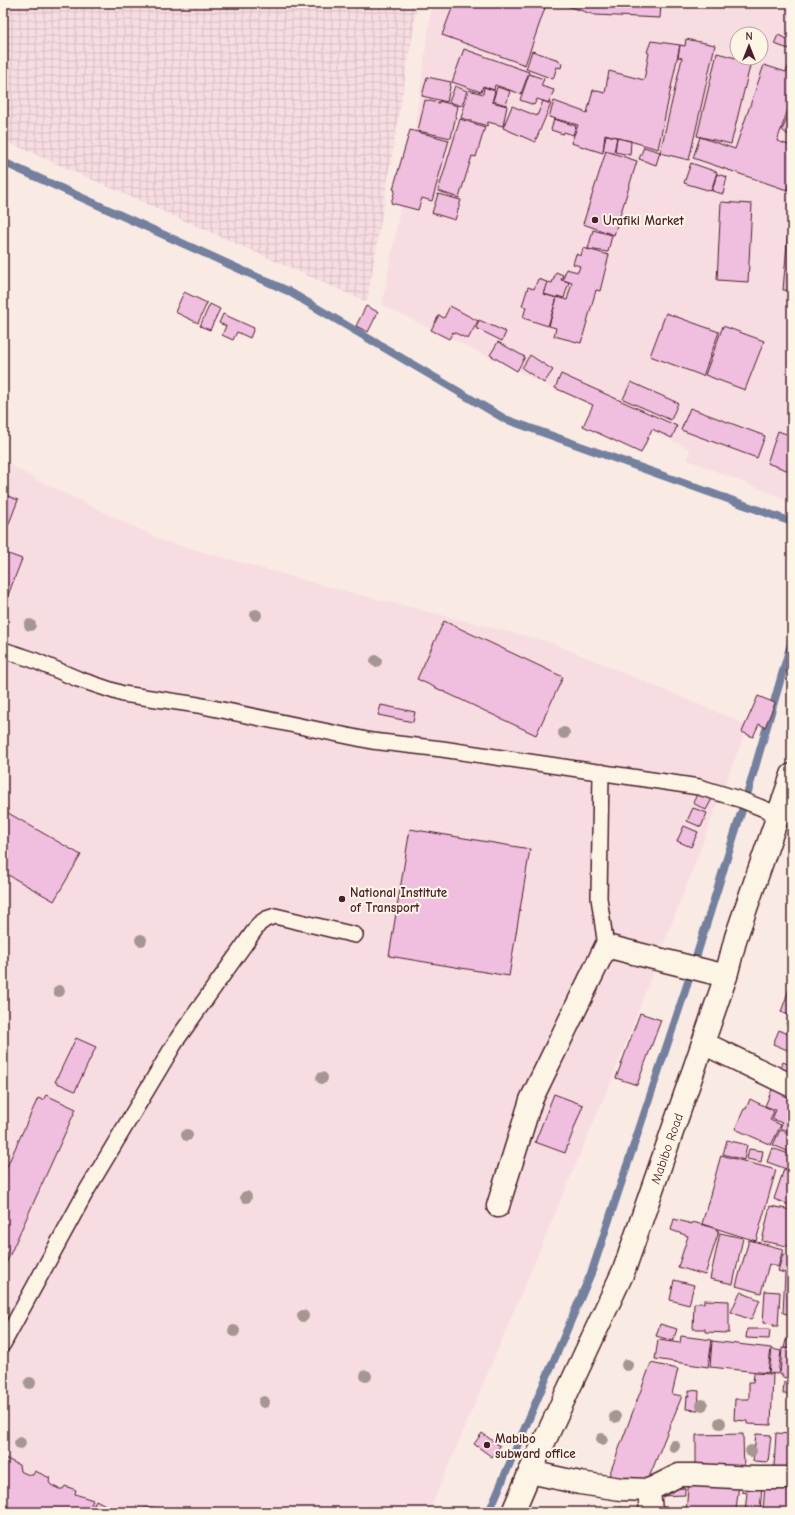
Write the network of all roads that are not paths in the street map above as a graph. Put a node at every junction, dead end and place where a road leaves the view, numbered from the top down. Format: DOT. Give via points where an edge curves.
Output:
graph roads {
  1 [pos="3,650"];
  2 [pos="601,772"];
  3 [pos="791,785"];
  4 [pos="779,815"];
  5 [pos="355,935"];
  6 [pos="606,946"];
  7 [pos="726,976"];
  8 [pos="703,1043"];
  9 [pos="792,1086"];
  10 [pos="498,1206"];
  11 [pos="3,1344"];
  12 [pos="530,1472"];
  13 [pos="792,1478"];
  14 [pos="649,1490"];
  15 [pos="513,1512"];
  16 [pos="651,1512"];
  1 -- 2 [label="lane" via="123,694 198,705 372,741"];
  2 -- 4 [label="lane" via="699,787"];
  2 -- 6 [label="lane" via="599,898"];
  3 -- 4 [label="street, Mabibo Road"];
  4 -- 7 [label="street, Mabibo Road" via="736,938"];
  5 -- 11 [label="lane" via="275,916 259,924 178,1038 87,1190"];
  6 -- 7 [label="street"];
  6 -- 10 [label="street" via="531,1100"];
  7 -- 8 [label="street, Mabibo Road"];
  8 -- 9 [label="street"];
  8 -- 12 [label="street, Mabibo Road" via="624,1270"];
  12 -- 14 [label="street" via="580,1483"];
  12 -- 15 [label="street, Mabibo Road"];
  13 -- 14 [label="street" via="679,1476"];
  14 -- 16 [label="street"];
}
